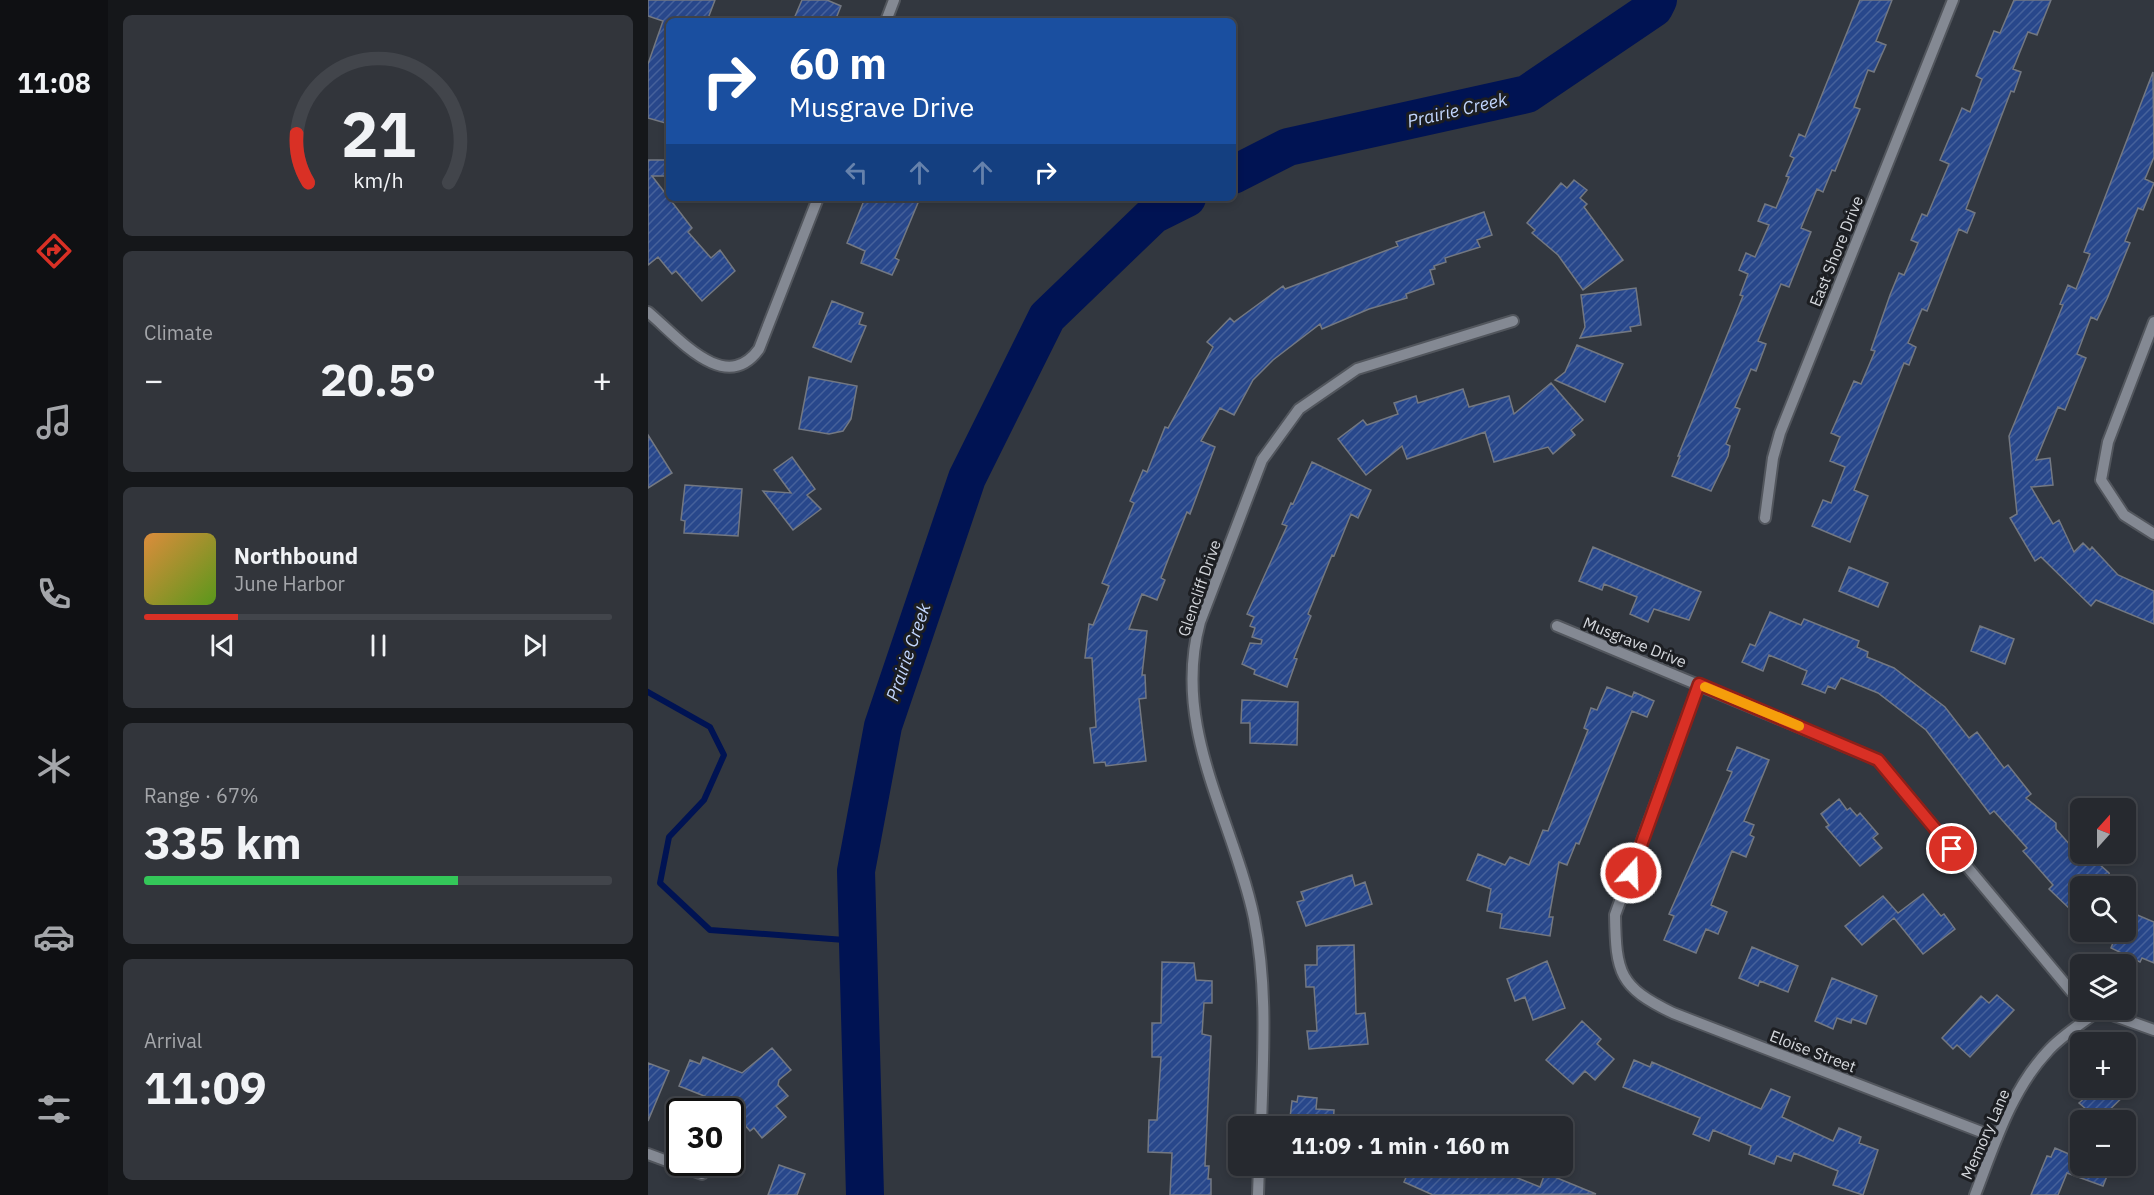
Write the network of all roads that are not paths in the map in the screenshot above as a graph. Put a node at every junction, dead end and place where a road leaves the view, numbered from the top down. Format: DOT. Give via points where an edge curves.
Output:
graph roads {
  1 [pos="894,0"];
  2 [pos="1953,0"];
  3 [pos="887,18"];
  4 [pos="817,201"];
  5 [pos="648,312"];
  6 [pos="1513,321"];
  7 [pos="2154,322"];
  8 [pos="1765,518"];
  9 [pos="2154,534"];
  10 [pos="1557,626"];
  11 [pos="1699,684"];
  12 [pos="2070,991"];
  13 [pos="2086,1020"];
  14 [pos="2126,1020"];
  15 [pos="2154,1030"];
  16 [pos="1261,1116"];
  17 [pos="1997,1138"];
  18 [pos="648,1154"];
  19 [pos="666,1161"];
  20 [pos="1259,1176"];
  21 [pos="1258,1195"];
  22 [pos="1975,1195"];
  1 -- 3 [label="street"];
  2 -- 8 [label="street, East Shore Drive" via="1780,433"];
  4 -- 5 [label="street" via="784,289 750,362 737,368 708,362"];
  6 -- 16 [label="street, Glencliff Drive" via="1357,369 1299,409 1262,460 1200,622 1195,640 1192,705 1207,769 1254,916 1265,992"];
  7 -- 9 [label="street" via="2108,441 2101,480 2124,515"];
  10 -- 11 [label="street, Musgrave Drive"];
  11 -- 12 [label="street, Musgrave Drive" via="1878,760"];
  11 -- 17 [label="street, Eloise Street" via="1616,915 1616,953 1626,981 1645,999 1673,1013"];
  13 -- 17 [label="street, Memory Lane" via="2048,1050 2018,1093"];
  14 -- 15 [label="street"];
  17 -- 22 [label="street, Memory Lane"];
  18 -- 19 [label="street"];
  20 -- 21 [label="street"];
}
